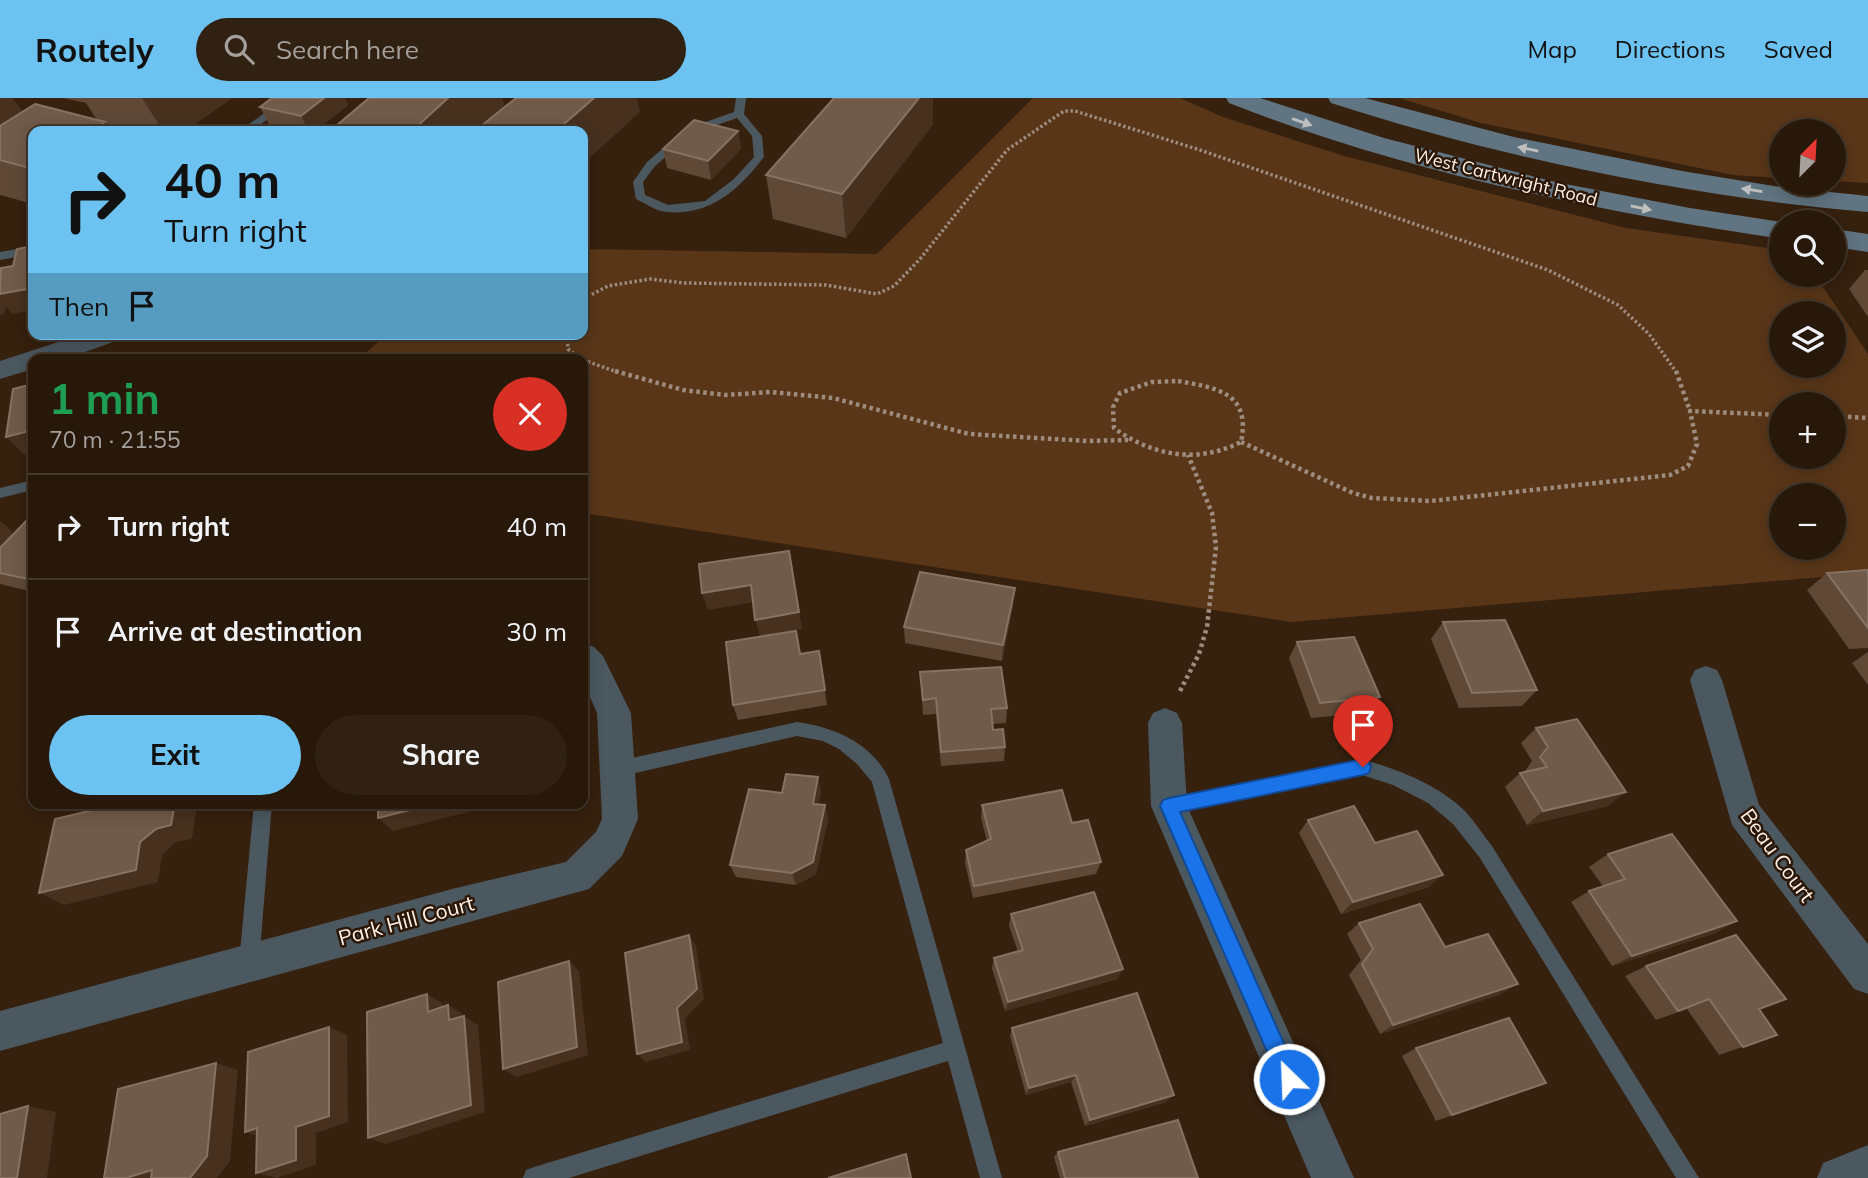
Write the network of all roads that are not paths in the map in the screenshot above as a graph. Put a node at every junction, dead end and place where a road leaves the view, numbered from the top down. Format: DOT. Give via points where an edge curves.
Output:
graph roads {
  1 [pos="293,98"];
  2 [pos="741,98"];
  3 [pos="1238,98"];
  4 [pos="1340,98"];
  5 [pos="739,114"];
  6 [pos="251,126"];
  7 [pos="1868,204"];
  8 [pos="1769,229"];
  9 [pos="1846,240"];
  10 [pos="1868,243"];
  11 [pos="28,251"];
  12 [pos="0,256"];
  13 [pos="92,340"];
  14 [pos="50,354"];
  15 [pos="28,361"];
  16 [pos="0,370"];
  17 [pos="28,486"];
  18 [pos="0,494"];
  19 [pos="588,662"];
  20 [pos="1706,680"];
  21 [pos="1164,723"];
  22 [pos="618,769"];
  23 [pos="1169,806"];
  24 [pos="262,809"];
  25 [pos="249,963"];
  26 [pos="1868,975"];
  27 [pos="0,1031"];
  28 [pos="955,1049"];
  29 [pos="1868,1166"];
  30 [pos="534,1178"];
  31 [pos="991,1178"];
  32 [pos="1333,1178"];
  33 [pos="1688,1178"];
  34 [pos="1838,1178"];
  1 -- 6 [label="lane"];
  2 -- 5 [label="lane"];
  3 -- 8 [label="main road, West Cartwright Road, one-way" via="1328,131 1495,177"];
  7 -- 4 [label="main road, West Cartwright Road, one-way" via="1796,198 1518,148"];
  5 -- 5 [label="lane" via="757,136 759,157 738,181 708,204 667,209 640,197 638,182 651,164 690,131"];
  9 -- 10 [label="main road"];
  11 -- 12 [label="lane"];
  13 -- 14 [label="street"];
  15 -- 16 [label="street"];
  17 -- 18 [label="lane"];
  19 -- 22 [label="street, Park Hill Court" via="614,713"];
  20 -- 26 [label="street, Beau Court" via="1744,813"];
  21 -- 23 [label="street"];
  22 -- 25 [label="street, Park Hill Court" via="620,819 609,844 576,877"];
  22 -- 28 [label="lane" via="797,729 821,732 846,743 880,779"];
  23 -- 32 [label="street"];
  23 -- 33 [label="lane" via="1363,767 1417,787 1446,807 1486,852"];
  24 -- 25 [label="lane"];
  25 -- 27 [label="street, Park Hill Court"];
  28 -- 30 [label="lane"];
  28 -- 31 [label="lane"];
  29 -- 34 [label="street"];
}
